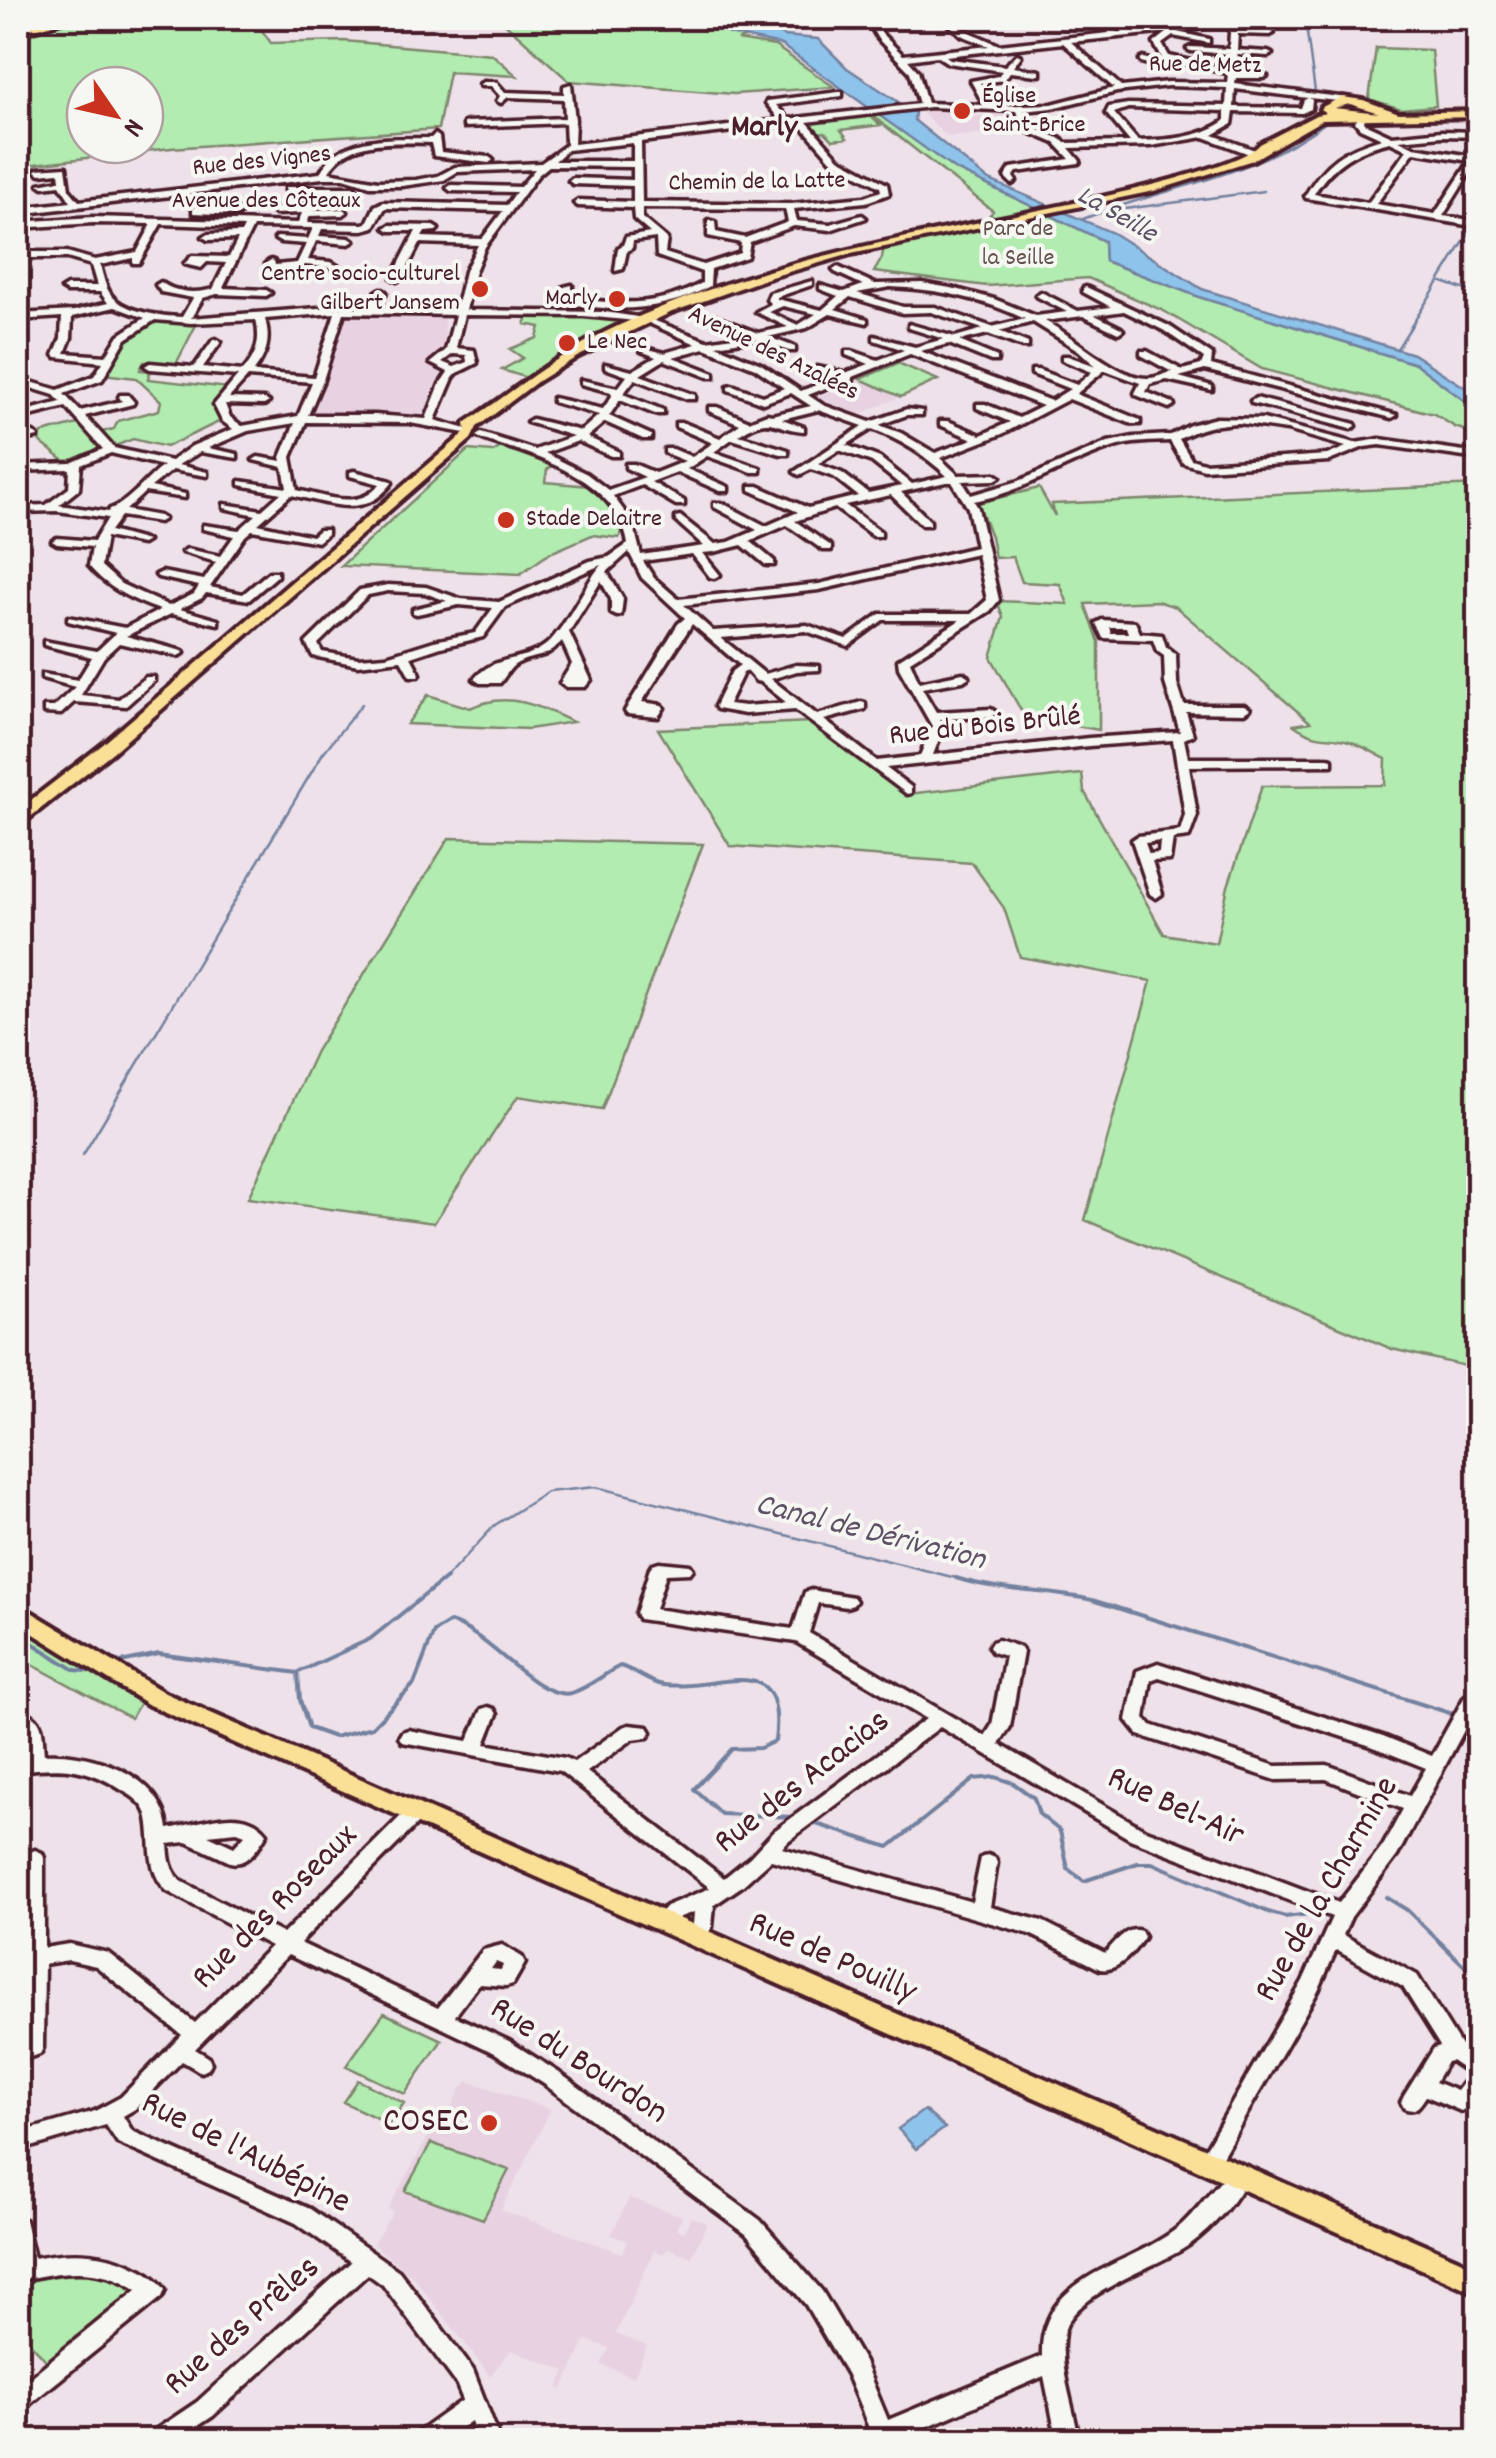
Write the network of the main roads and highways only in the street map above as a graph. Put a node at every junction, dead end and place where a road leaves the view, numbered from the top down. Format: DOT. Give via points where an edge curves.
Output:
graph roads {
  1 [pos="54,18"];
  2 [pos="65,18"];
  3 [pos="18,30"];
  4 [pos="1350,113"];
  5 [pos="1478,114"];
  6 [pos="1274,141"];
  7 [pos="1222,166"];
  8 [pos="18,818"];
  9 [pos="18,1613"];
  10 [pos="1478,2281"];
  1 -- 3 [label="highway"];
  2 -- 3 [label="highway"];
  4 -- 4 [label="main road" via="1368,103 1348,100"];
  4 -- 5 [label="main road, Rue de Metz"];
  4 -- 6 [label="main road" via="1320,117"];
  6 -- 7 [label="main road"];
  6 -- 7 [label="main road"];
  7 -- 8 [label="main road" via="1074,208 898,239 745,282 650,322 473,434"];
  9 -- 10 [label="main road, Rue de Pouilly" via="157,1699"];
}
